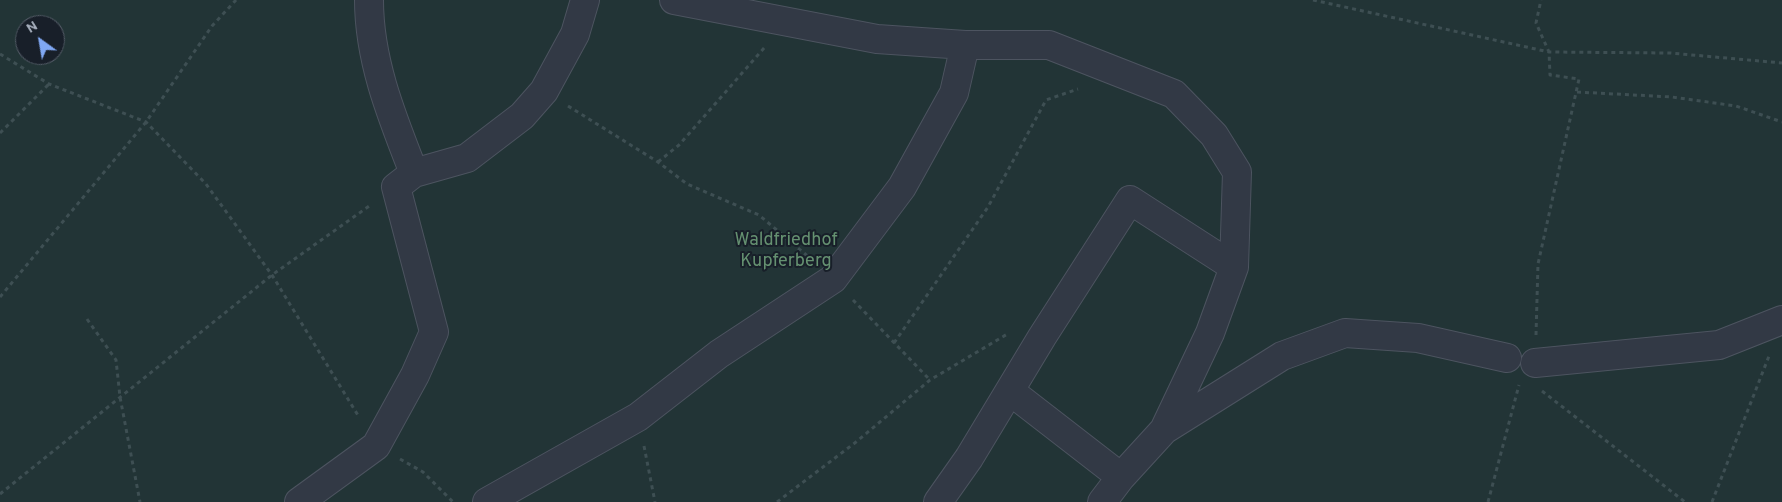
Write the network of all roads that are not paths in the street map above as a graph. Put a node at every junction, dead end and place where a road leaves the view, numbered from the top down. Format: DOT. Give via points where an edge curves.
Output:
graph roads {
  1 [pos="369,0"];
  2 [pos="585,0"];
  3 [pos="674,0"];
  4 [pos="965,45"];
  5 [pos="405,180"];
  6 [pos="1234,266"];
  7 [pos="1782,320"];
  8 [pos="1010,391"];
  9 [pos="1164,430"];
  10 [pos="1121,478"];
  11 [pos="299,502"];
  12 [pos="487,502"];
  13 [pos="938,502"];
  14 [pos="1102,502"];
  1 -- 5 [label="lane" via="369,27"];
  2 -- 5 [label="lane" via="575,34 544,91 522,116 467,158"];
  3 -- 4 [label="lane" via="877,39"];
  4 -- 6 [label="lane" via="1049,45 1174,94 1214,135 1237,172"];
  4 -- 12 [label="lane" via="954,93 902,187 833,279 719,354 638,416"];
  5 -- 11 [label="lane" via="434,332 415,375 376,446"];
  6 -- 8 [label="lane" via="1130,200"];
  6 -- 9 [label="lane" via="1210,333"];
  7 -- 9 [label="lane" via="1719,345 1522,365 1418,338 1345,333 1282,356"];
  8 -- 10 [label="lane"];
  8 -- 13 [label="lane"];
  9 -- 10 [label="lane"];
  10 -- 14 [label="lane"];
}
